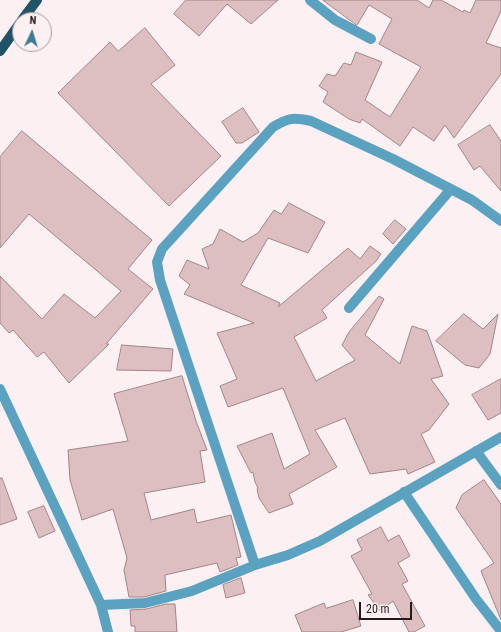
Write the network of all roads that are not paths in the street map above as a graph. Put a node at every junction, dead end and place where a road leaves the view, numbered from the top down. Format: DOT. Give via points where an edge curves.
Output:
graph roads {
  1 [pos="36,0"];
  2 [pos="310,0"];
  3 [pos="28,12"];
  4 [pos="12,34"];
  5 [pos="371,39"];
  6 [pos="0,50"];
  7 [pos="451,190"];
  8 [pos="501,221"];
  9 [pos="349,308"];
  10 [pos="0,389"];
  11 [pos="501,437"];
  12 [pos="476,451"];
  13 [pos="501,485"];
  14 [pos="404,492"];
  15 [pos="255,565"];
  16 [pos="101,606"];
  17 [pos="501,631"];
  18 [pos="108,632"];
  1 -- 3 [label="main road"];
  2 -- 5 [label="street" via="335,20"];
  4 -- 6 [label="main road"];
  7 -- 8 [label="street" via="472,200"];
  7 -- 9 [label="street"];
  7 -- 15 [label="street" via="393,159 311,121 297,118 284,120 273,127 162,249 157,262 160,280"];
  10 -- 16 [label="street"];
  11 -- 12 [label="street"];
  12 -- 13 [label="street"];
  12 -- 14 [label="street"];
  14 -- 15 [label="street" via="320,541 288,556"];
  14 -- 17 [label="street" via="476,599"];
  15 -- 16 [label="street" via="192,591 145,603"];
  16 -- 18 [label="street"];
}
